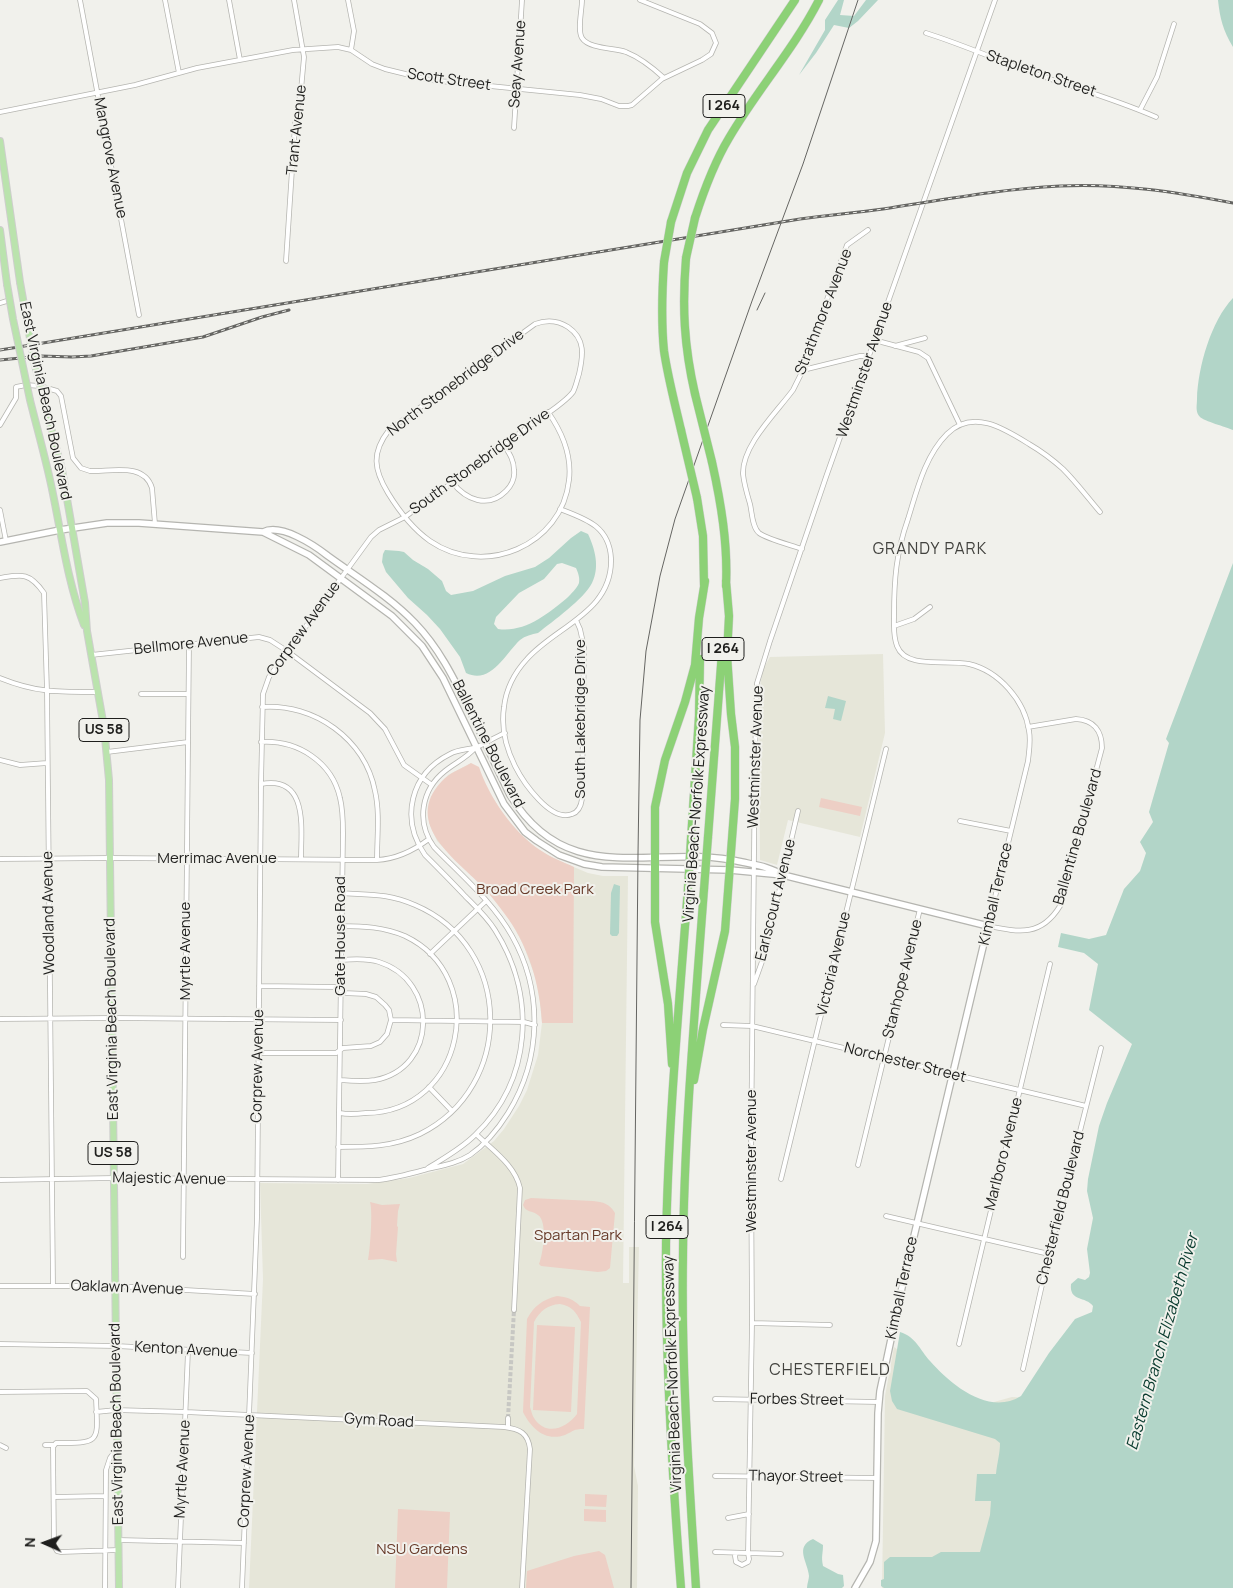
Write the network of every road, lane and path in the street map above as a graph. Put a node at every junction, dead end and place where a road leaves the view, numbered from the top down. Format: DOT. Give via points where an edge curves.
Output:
graph roads {
  1 [pos="80,0"];
  2 [pos="165,0"];
  3 [pos="229,0"];
  4 [pos="294,0"];
  5 [pos="348,0"];
  6 [pos="522,0"];
  7 [pos="582,0"];
  8 [pos="640,0"];
  9 [pos="795,0"];
  10 [pos="819,0"];
  11 [pos="995,0"];
  12 [pos="1174,24"];
  13 [pos="926,33"];
  14 [pos="303,50"];
  15 [pos="351,50"];
  16 [pos="977,52"];
  17 [pos="240,60"];
  18 [pos="179,73"];
  19 [pos="664,78"];
  20 [pos="516,89"];
  21 [pos="97,93"];
  22 [pos="1140,110"];
  23 [pos="0,112"];
  24 [pos="1156,117"];
  25 [pos="514,128"];
  26 [pos="0,141"];
  27 [pos="0,230"];
  28 [pos="868,230"];
  29 [pos="286,261"];
  30 [pos="10,300"];
  31 [pos="0,303"];
  32 [pos="139,315"];
  33 [pos="578,338"];
  34 [pos="925,338"];
  35 [pos="874,340"];
  36 [pos="895,346"];
  37 [pos="869,356"];
  38 [pos="803,370"];
  39 [pos="548,412"];
  40 [pos="0,425"];
  41 [pos="960,425"];
  42 [pos="504,445"];
  43 [pos="452,482"];
  44 [pos="560,509"];
  45 [pos="0,510"];
  46 [pos="1100,512"];
  47 [pos="405,517"];
  48 [pos="156,524"];
  49 [pos="72,528"];
  50 [pos="60,530"];
  51 [pos="263,532"];
  52 [pos="3,541"];
  53 [pos="802,549"];
  54 [pos="347,570"];
  55 [pos="0,578"];
  56 [pos="341,578"];
  57 [pos="705,581"];
  58 [pos="726,581"];
  59 [pos="930,607"];
  60 [pos="576,620"];
  61 [pos="894,626"];
  62 [pos="87,631"];
  63 [pos="189,644"];
  64 [pos="286,651"];
  65 [pos="91,655"];
  66 [pos="0,678"];
  67 [pos="47,692"];
  68 [pos="98,692"];
  69 [pos="141,694"];
  70 [pos="188,694"];
  71 [pos="262,707"];
  72 [pos="1028,727"];
  73 [pos="504,733"];
  74 [pos="188,742"];
  75 [pos="261,742"];
  76 [pos="485,742"];
  77 [pos="476,747"];
  78 [pos="886,749"];
  79 [pos="107,752"];
  80 [pos="0,760"];
  81 [pos="47,763"];
  82 [pos="422,778"];
  83 [pos="260,784"];
  84 [pos="432,785"];
  85 [pos="798,811"];
  86 [pos="960,820"];
  87 [pos="1011,831"];
  88 [pos="429,839"];
  89 [pos="419,846"];
  90 [pos="655,857"];
  91 [pos="48,858"];
  92 [pos="110,858"];
  93 [pos="187,858"];
  94 [pos="0,859"];
  95 [pos="260,859"];
  96 [pos="300,859"];
  97 [pos="342,860"];
  98 [pos="377,860"];
  99 [pos="731,860"];
  100 [pos="754,865"];
  101 [pos="654,869"];
  102 [pos="730,870"];
  103 [pos="754,872"];
  104 [pos="783,875"];
  105 [pos="851,892"];
  106 [pos="341,893"];
  107 [pos="486,901"];
  108 [pos="478,909"];
  109 [pos="920,909"];
  110 [pos="341,926"];
  111 [pos="988,926"];
  112 [pos="454,931"];
  113 [pos="430,954"];
  114 [pos="341,960"];
  115 [pos="1050,964"];
  116 [pos="259,986"];
  117 [pos="752,989"];
  118 [pos="341,990"];
  119 [pos="50,1018"];
  120 [pos="112,1018"];
  121 [pos="186,1018"];
  122 [pos="0,1019"];
  123 [pos="259,1020"];
  124 [pos="341,1020"];
  125 [pos="391,1020"];
  126 [pos="424,1021"];
  127 [pos="457,1021"];
  128 [pos="491,1022"];
  129 [pos="524,1022"];
  130 [pos="535,1025"];
  131 [pos="723,1025"];
  132 [pos="752,1026"];
  133 [pos="816,1042"];
  134 [pos="1101,1048"];
  135 [pos="340,1050"];
  136 [pos="258,1053"];
  137 [pos="884,1058"];
  138 [pos="953,1074"];
  139 [pos="340,1080"];
  140 [pos="429,1087"];
  141 [pos="1020,1091"];
  142 [pos="673,1096"];
  143 [pos="689,1099"];
  144 [pos="1086,1106"];
  145 [pos="452,1111"];
  146 [pos="340,1112"];
  147 [pos="476,1134"];
  148 [pos="484,1143"];
  149 [pos="338,1147"];
  150 [pos="858,1165"];
  151 [pos="424,1170"];
  152 [pos="114,1178"];
  153 [pos="52,1179"];
  154 [pos="184,1179"];
  155 [pos="781,1179"];
  156 [pos="0,1180"];
  157 [pos="257,1180"];
  158 [pos="338,1180"];
  159 [pos="886,1216"];
  160 [pos="917,1223"];
  161 [pos="984,1239"];
  162 [pos="1049,1254"];
  163 [pos="183,1257"];
  164 [pos="54,1285"];
  165 [pos="0,1286"];
  166 [pos="115,1286"];
  167 [pos="255,1294"];
  168 [pos="514,1310"];
  169 [pos="752,1323"];
  170 [pos="830,1325"];
  171 [pos="0,1344"];
  172 [pos="959,1344"];
  173 [pos="116,1346"];
  174 [pos="188,1351"];
  175 [pos="252,1353"];
  176 [pos="1022,1368"];
  177 [pos="0,1392"];
  178 [pos="714,1399"];
  179 [pos="751,1400"];
  180 [pos="879,1402"];
  181 [pos="116,1410"];
  182 [pos="96,1412"];
  183 [pos="186,1412"];
  184 [pos="250,1416"];
  185 [pos="508,1418"];
  186 [pos="508,1427"];
  187 [pos="0,1444"];
  188 [pos="45,1445"];
  189 [pos="54,1445"];
  190 [pos="6,1448"];
  191 [pos="116,1450"];
  192 [pos="715,1476"];
  193 [pos="750,1476"];
  194 [pos="877,1478"];
  195 [pos="105,1496"];
  196 [pos="54,1497"];
  197 [pos="749,1514"];
  198 [pos="728,1518"];
  199 [pos="118,1540"];
  200 [pos="180,1541"];
  201 [pos="244,1543"];
  202 [pos="118,1550"];
  203 [pos="105,1551"];
  204 [pos="715,1552"];
  205 [pos="736,1553"];
  206 [pos="748,1553"];
  207 [pos="781,1554"];
  208 [pos="105,1588"];
  209 [pos="119,1588"];
  210 [pos="178,1588"];
  211 [pos="242,1588"];
  212 [pos="522,1588"];
  213 [pos="681,1588"];
  214 [pos="696,1588"];
  215 [pos="855,1588"];
  1 -- 21 [label="street, Mangrove Avenue"];
  2 -- 18 [label="street"];
  3 -- 17 [label="street"];
  4 -- 14 [label="street, Trant Avenue"];
  5 -- 15 [label="street" via="354,30"];
  6 -- 20 [label="street, Seay Avenue"];
  7 -- 19 [label="street" via="580,32 584,40 591,45 637,57"];
  8 -- 19 [label="street, Scott Street" via="700,24 715,39 711,54"];
  9 -- 57 [label="highway, Virginia Beach-Norfolk Expressway / I 264, bridge" via="708,130 687,173 671,222 664,262 661,305 664,352 697,498"];
  10 -- 58 [label="highway, Virginia Beach-Norfolk Expressway / I 264, bridge" via="715,164 703,191 686,258 683,319 687,356 722,514"];
  11 -- 16 [label="street, Westminster Avenue"];
  12 -- 22 [label="street" via="1156,77"];
  13 -- 16 [label="street, Stapleton Street"];
  14 -- 15 [label="street, Scott Street" via="338,47"];
  14 -- 17 [label="street, Scott Street"];
  14 -- 29 [label="street, Trant Avenue"];
  15 -- 20 [label="street, Scott Street" via="384,69 422,79"];
  16 -- 22 [label="street, Stapleton Street"];
  16 -- 35 [label="street, Westminster Avenue"];
  17 -- 18 [label="street, Scott Street"];
  18 -- 21 [label="street, Scott Street"];
  19 -- 20 [label="street, Scott Street" via="628,106 580,95"];
  20 -- 25 [label="street, Seay Avenue"];
  21 -- 23 [label="street, Scott Street"];
  21 -- 32 [label="street, Mangrove Avenue"];
  22 -- 24 [label="street, Stapleton Street"];
  26 -- 49 [label="main road, East Virginia Beach Boulevard / US 58, bridge" via="34,361 62,470"];
  27 -- 50 [label="main road, East Virginia Beach Boulevard / US 58, bridge" via="13,320"];
  28 -- 38 [label="street, Strathmore Avenue" via="847,245"];
  30 -- 31 [label="street"];
  33 -- 39 [label="street, South Stonebridge Drive" via="583,358 575,388 568,398"];
  33 -- 47 [label="street, North Stonebridge Drive" via="561,323 535,324 389,430 377,452 377,470"];
  34 -- 36 [label="street"];
  35 -- 36 [label="street"];
  35 -- 37 [label="street, Westminster Avenue"];
  36 -- 41 [label="street" via="919,352 928,358"];
  37 -- 38 [label="street"];
  37 -- 53 [label="street, Westminster Avenue"];
  38 -- 53 [label="street, Strathmore Avenue" via="793,390 756,436 746,459 744,474 759,533"];
  39 -- 42 [label="street, South Stonebridge Drive"];
  39 -- 44 [label="street, North Stonebridge Drive" via="564,440 569,464 569,481"];
  40 -- 48 [label="street" via="16,398 16,387 35,385 55,389 61,396 71,451 77,464 83,470 136,471 144,475 152,488"];
  41 -- 46 [label="street" via="977,421 1004,428 1063,469"];
  41 -- 61 [label="street, Kimball Terrace" via="947,434 930,458 904,530 896,560"];
  42 -- 43 [label="street, South Stonebridge Drive"];
  42 -- 43 [label="street" via="514,470 512,481 502,495 487,501 475,500 463,495"];
  43 -- 47 [label="street, South Stonebridge Drive"];
  44 -- 47 [label="street, North Stonebridge Drive" via="547,528 532,541 512,552 493,556 460,554 438,546"];
  44 -- 60 [label="street" via="596,526 606,538 610,555 610,573 604,589 594,604"];
  45 -- 52 [label="street"];
  47 -- 54 [label="street, South Stonebridge Drive" via="374,533"];
  48 -- 49 [label="main road, Ballentine Boulevard" via="107,523"];
  48 -- 51 [label="main road, Ballentine Boulevard"];
  49 -- 50 [label="main road, Ballentine Boulevard"];
  49 -- 62 [label="main road, East Virginia Beach Boulevard / US 58"];
  50 -- 52 [label="main road, Ballentine Boulevard"];
  50 -- 62 [label="main road, East Virginia Beach Boulevard / US 58" via="70,580"];
  51 -- 54 [label="main road, Ballentine Boulevard" via="272,529 297,537"];
  51 -- 56 [label="main road, Ballentine Boulevard" via="303,551"];
  53 -- 100 [label="street, Westminster Avenue" via="757,683"];
  54 -- 56 [label="street, Corprew Avenue"];
  54 -- 76 [label="main road, Ballentine Boulevard" via="404,613 427,636 452,674"];
  55 -- 67 [label="street, Woodland Avenue" via="29,577 44,593"];
  56 -- 64 [label="street, Corprew Avenue"];
  56 -- 77 [label="main road, Ballentine Boulevard" via="392,616 422,646 443,678"];
  57 -- 90 [label="highway" via="695,665 664,760 657,795"];
  57 -- 142 [label="highway, Virginia Beach-Norfolk Expressway / I 264, bridge"];
  58 -- 99 [label="highway" via="729,616 726,654 736,777"];
  58 -- 143 [label="highway, Virginia Beach-Norfolk Expressway / I 264, bridge"];
  59 -- 61 [label="street" via="914,619"];
  60 -- 73 [label="street" via="535,651 519,668 506,697"];
  60 -- 73 [label="street, South Lakebridge Drive" via="584,647 582,799 579,809 563,816 534,794 515,767"];
  61 -- 72 [label="street, Kimball Terrace" via="897,648 909,659 969,664 993,675 1014,696"];
  62 -- 65 [label="main road, East Virginia Beach Boulevard / US 58"];
  63 -- 64 [label="street, Bellmore Avenue" via="259,637"];
  63 -- 65 [label="street, Bellmore Avenue"];
  63 -- 70 [label="street, Myrtle Avenue"];
  64 -- 71 [label="street, Corprew Avenue" via="266,681"];
  64 -- 82 [label="street, Bellmore Avenue" via="370,713 385,729 404,765"];
  65 -- 68 [label="main road, East Virginia Beach Boulevard / US 58"];
  66 -- 67 [label="street"];
  67 -- 68 [label="street"];
  67 -- 81 [label="street, Woodland Avenue"];
  68 -- 79 [label="main road, East Virginia Beach Boulevard / US 58"];
  69 -- 70 [label="street"];
  70 -- 74 [label="street, Myrtle Avenue"];
  71 -- 75 [label="street, Corprew Avenue"];
  71 -- 98 [label="street" via="287,707 318,717 355,747 375,789"];
  72 -- 87 [label="street, Kimball Terrace" via="1028,761"];
  72 -- 111 [label="street, Ballentine Boulevard" via="1083,720 1098,729 1102,748 1060,906 1054,916 1045,925 1029,930"];
  73 -- 76 [label="street"];
  74 -- 79 [label="street"];
  74 -- 93 [label="street, Myrtle Avenue"];
  75 -- 83 [label="street, Corprew Avenue"];
  75 -- 97 [label="street, Gate House Road" via="287,744 303,750 319,761 330,775 341,803"];
  76 -- 77 [label="street"];
  76 -- 90 [label="main road, Ballentine Boulevard" via="516,805 544,834 590,856"];
  77 -- 82 [label="street" via="450,754"];
  77 -- 84 [label="street"];
  77 -- 101 [label="main road, Ballentine Boulevard" via="510,814 542,845 559,855 590,865"];
  78 -- 105 [label="street, Victoria Avenue"];
  79 -- 92 [label="main road, East Virginia Beach Boulevard / US 58"];
  80 -- 81 [label="street" via="20,765"];
  81 -- 91 [label="street, Woodland Avenue"];
  82 -- 84 [label="street, Bellmore Avenue"];
  82 -- 89 [label="street" via="415,790 411,809 412,828"];
  83 -- 95 [label="street, Corprew Avenue"];
  83 -- 96 [label="street" via="285,787 298,800"];
  84 -- 88 [label="street" via="423,808 423,824"];
  85 -- 104 [label="street, Earlscourt Avenue"];
  86 -- 87 [label="street"];
  87 -- 111 [label="street, Kimball Terrace"];
  88 -- 89 [label="street, Merrimac Avenue"];
  88 -- 107 [label="street, Majestic Avenue"];
  89 -- 98 [label="street, Merrimac Avenue" via="396,857"];
  89 -- 108 [label="street"];
  90 -- 99 [label="main road, Ballentine Boulevard"];
  90 -- 101 [label="highway"];
  91 -- 92 [label="street, Merrimac Avenue"];
  91 -- 94 [label="street, Merrimac Avenue"];
  91 -- 119 [label="street, Woodland Avenue"];
  92 -- 93 [label="street, Merrimac Avenue"];
  92 -- 120 [label="main road, East Virginia Beach Boulevard / US 58"];
  93 -- 95 [label="street, Merrimac Avenue"];
  93 -- 121 [label="street, Myrtle Avenue"];
  95 -- 96 [label="street, Merrimac Avenue"];
  95 -- 116 [label="street, Corprew Avenue"];
  96 -- 97 [label="street, Merrimac Avenue"];
  97 -- 98 [label="street, Merrimac Avenue"];
  97 -- 106 [label="street, Gate House Road"];
  99 -- 100 [label="main road, Ballentine Boulevard"];
  99 -- 102 [label="highway"];
  100 -- 103 [label="street, Westminster Avenue"];
  100 -- 104 [label="main road, Ballentine Boulevard"];
  101 -- 102 [label="main road, Ballentine Boulevard"];
  101 -- 142 [label="highway" via="655,922 668,1004"];
  102 -- 103 [label="main road, Ballentine Boulevard"];
  102 -- 143 [label="highway" via="723,939"];
  103 -- 104 [label="main road, Ballentine Boulevard"];
  103 -- 117 [label="street, Westminster Avenue"];
  104 -- 105 [label="main road, Ballentine Boulevard"];
  104 -- 117 [label="street, Earlscourt Avenue" via="764,956"];
  105 -- 109 [label="main road, Ballentine Boulevard"];
  105 -- 133 [label="street, Victoria Avenue"];
  106 -- 110 [label="street, Gate House Road"];
  106 -- 112 [label="street" via="382,895 406,901 428,911"];
  107 -- 108 [label="street"];
  107 -- 130 [label="street, Majestic Avenue" via="505,923 525,964 532,987"];
  108 -- 112 [label="street"];
  108 -- 129 [label="street" via="510,957 518,982"];
  109 -- 111 [label="main road, Ballentine Boulevard"];
  109 -- 137 [label="street, Stanhope Avenue"];
  110 -- 113 [label="street" via="393,931 414,941"];
  110 -- 114 [label="street, Gate House Road"];
  111 -- 138 [label="main road, Kimball Terrace"];
  112 -- 113 [label="street"];
  112 -- 128 [label="street" via="471,952 482,976"];
  113 -- 127 [label="street" via="450,985"];
  114 -- 118 [label="street, Gate House Road"];
  114 -- 126 [label="street" via="375,960 400,972 416,991"];
  115 -- 141 [label="street, Marlboro Avenue"];
  116 -- 118 [label="street" via="336,987"];
  116 -- 123 [label="street, Corprew Avenue"];
  117 -- 132 [label="street, Westminster Avenue"];
  118 -- 124 [label="street, Gate House Road"];
  118 -- 125 [label="street" via="381,1000"];
  119 -- 120 [label="street"];
  119 -- 122 [label="street"];
  119 -- 153 [label="street, Woodland Avenue"];
  120 -- 121 [label="street"];
  120 -- 152 [label="main road, East Virginia Beach Boulevard / US 58"];
  121 -- 123 [label="street"];
  121 -- 154 [label="street, Myrtle Avenue"];
  123 -- 124 [label="street"];
  123 -- 136 [label="street, Corprew Avenue"];
  124 -- 135 [label="street, Gate House Road"];
  125 -- 126 [label="street"];
  125 -- 135 [label="street" via="387,1034 380,1042"];
  126 -- 127 [label="street"];
  126 -- 139 [label="street" via="418,1047 400,1068 376,1080"];
  127 -- 128 [label="street"];
  127 -- 140 [label="street" via="448,1060"];
  128 -- 129 [label="street"];
  128 -- 145 [label="street" via="481,1069 470,1090"];
  129 -- 130 [label="street"];
  129 -- 147 [label="street" via="517,1064 509,1087 493,1115"];
  130 -- 148 [label="street, Majestic Avenue" via="531,1059 520,1089 504,1120"];
  131 -- 132 [label="street, Norchester Street"];
  132 -- 133 [label="street, Norchester Street"];
  132 -- 169 [label="street, Westminster Avenue"];
  133 -- 137 [label="street, Norchester Street"];
  133 -- 155 [label="street, Victoria Avenue"];
  134 -- 144 [label="street, Chesterfield Boulevard"];
  135 -- 136 [label="street" via="336,1053"];
  135 -- 139 [label="street, Gate House Road"];
  136 -- 157 [label="street, Corprew Avenue"];
  137 -- 138 [label="street, Norchester Street"];
  137 -- 150 [label="street, Stanhope Avenue"];
  138 -- 141 [label="street, Norchester Street"];
  138 -- 160 [label="main road, Kimball Terrace"];
  139 -- 146 [label="street, Gate House Road"];
  140 -- 145 [label="street"];
  140 -- 146 [label="street" via="413,1100 393,1109 374,1113"];
  141 -- 144 [label="street, Norchester Street"];
  141 -- 161 [label="street, Marlboro Avenue"];
  142 -- 213 [label="highway, Virginia Beach-Norfolk Expressway / I 264" via="667,1204 666,1316"];
  143 -- 214 [label="highway, Virginia Beach-Norfolk Expressway / I 264" via="683,1332"];
  144 -- 162 [label="street, Chesterfield Boulevard"];
  145 -- 149 [label="street" via="427,1130 399,1143"];
  146 -- 149 [label="street, Gate House Road"];
  147 -- 148 [label="street"];
  147 -- 151 [label="street"];
  148 -- 151 [label="street, Majestic Avenue" via="453,1163"];
  148 -- 168 [label="street" via="510,1167 520,1188"];
  149 -- 158 [label="street, Gate House Road"];
  151 -- 158 [label="street, Majestic Avenue" via="379,1180"];
  152 -- 153 [label="street, Majestic Avenue"];
  152 -- 154 [label="street, Majestic Avenue"];
  152 -- 166 [label="main road, East Virginia Beach Boulevard / US 58"];
  153 -- 156 [label="street, Majestic Avenue"];
  153 -- 164 [label="street, Woodland Avenue"];
  154 -- 157 [label="street, Majestic Avenue"];
  154 -- 163 [label="street, Myrtle Avenue"];
  157 -- 158 [label="street, Majestic Avenue"];
  157 -- 167 [label="street, Corprew Avenue"];
  159 -- 160 [label="street"];
  160 -- 161 [label="street"];
  160 -- 180 [label="main road, Kimball Terrace"];
  161 -- 162 [label="street"];
  161 -- 172 [label="street, Marlboro Avenue"];
  162 -- 176 [label="street, Chesterfield Boulevard"];
  164 -- 165 [label="street, Oaklawn Avenue"];
  164 -- 166 [label="street, Oaklawn Avenue"];
  166 -- 167 [label="street, Oaklawn Avenue"];
  166 -- 173 [label="main road, East Virginia Beach Boulevard / US 58"];
  167 -- 175 [label="street, Corprew Avenue"];
  169 -- 170 [label="street"];
  169 -- 179 [label="street, Westminster Avenue"];
  171 -- 173 [label="street, Kenton Avenue"];
  173 -- 174 [label="street, Kenton Avenue"];
  173 -- 181 [label="main road, East Virginia Beach Boulevard / US 58"];
  174 -- 175 [label="street, Kenton Avenue"];
  174 -- 183 [label="street, Myrtle Avenue"];
  175 -- 184 [label="street, Corprew Avenue"];
  177 -- 182 [label="street" via="87,1392 96,1399"];
  178 -- 179 [label="street, Forbes Street"];
  179 -- 180 [label="street, Forbes Street"];
  179 -- 193 [label="street, Westminster Avenue"];
  180 -- 194 [label="main road, Kimball Terrace"];
  181 -- 182 [label="street, Gym Road"];
  181 -- 183 [label="street, Gym Road"];
  181 -- 191 [label="main road, East Virginia Beach Boulevard / US 58"];
  182 -- 189 [label="street" via="97,1433 94,1439"];
  183 -- 184 [label="street, Gym Road"];
  183 -- 200 [label="street, Myrtle Avenue"];
  184 -- 186 [label="street, Gym Road"];
  184 -- 201 [label="street, Corprew Avenue"];
  185 -- 186 [label="street"];
  186 -- 212 [label="street" via="522,1431 529,1446"];
  187 -- 190 [label="street"];
  188 -- 189 [label="street"];
  189 -- 196 [label="street"];
  191 -- 195 [label="street" via="106,1470"];
  191 -- 199 [label="main road, East Virginia Beach Boulevard / US 58"];
  192 -- 193 [label="street, Thayor Street"];
  193 -- 194 [label="street, Thayor Street"];
  193 -- 197 [label="street, Westminster Avenue"];
  194 -- 215 [label="main road, Kimball Terrace" via="876,1541 870,1562"];
  195 -- 196 [label="street"];
  195 -- 203 [label="street"];
  196 -- 203 [label="street" via="56,1551"];
  197 -- 198 [label="street"];
  197 -- 206 [label="street, Westminster Avenue"];
  199 -- 200 [label="street"];
  199 -- 202 [label="main road, East Virginia Beach Boulevard / US 58"];
  200 -- 201 [label="street"];
  200 -- 210 [label="street, Myrtle Avenue"];
  201 -- 211 [label="street, Corprew Avenue"];
  202 -- 203 [label="street"];
  202 -- 209 [label="main road, East Virginia Beach Boulevard / US 58"];
  203 -- 208 [label="street"];
  204 -- 205 [label="street"];
  205 -- 206 [label="street"];
  205 -- 206 [label="street" via="736,1562 742,1565 748,1562"];
  206 -- 207 [label="street"];
}
